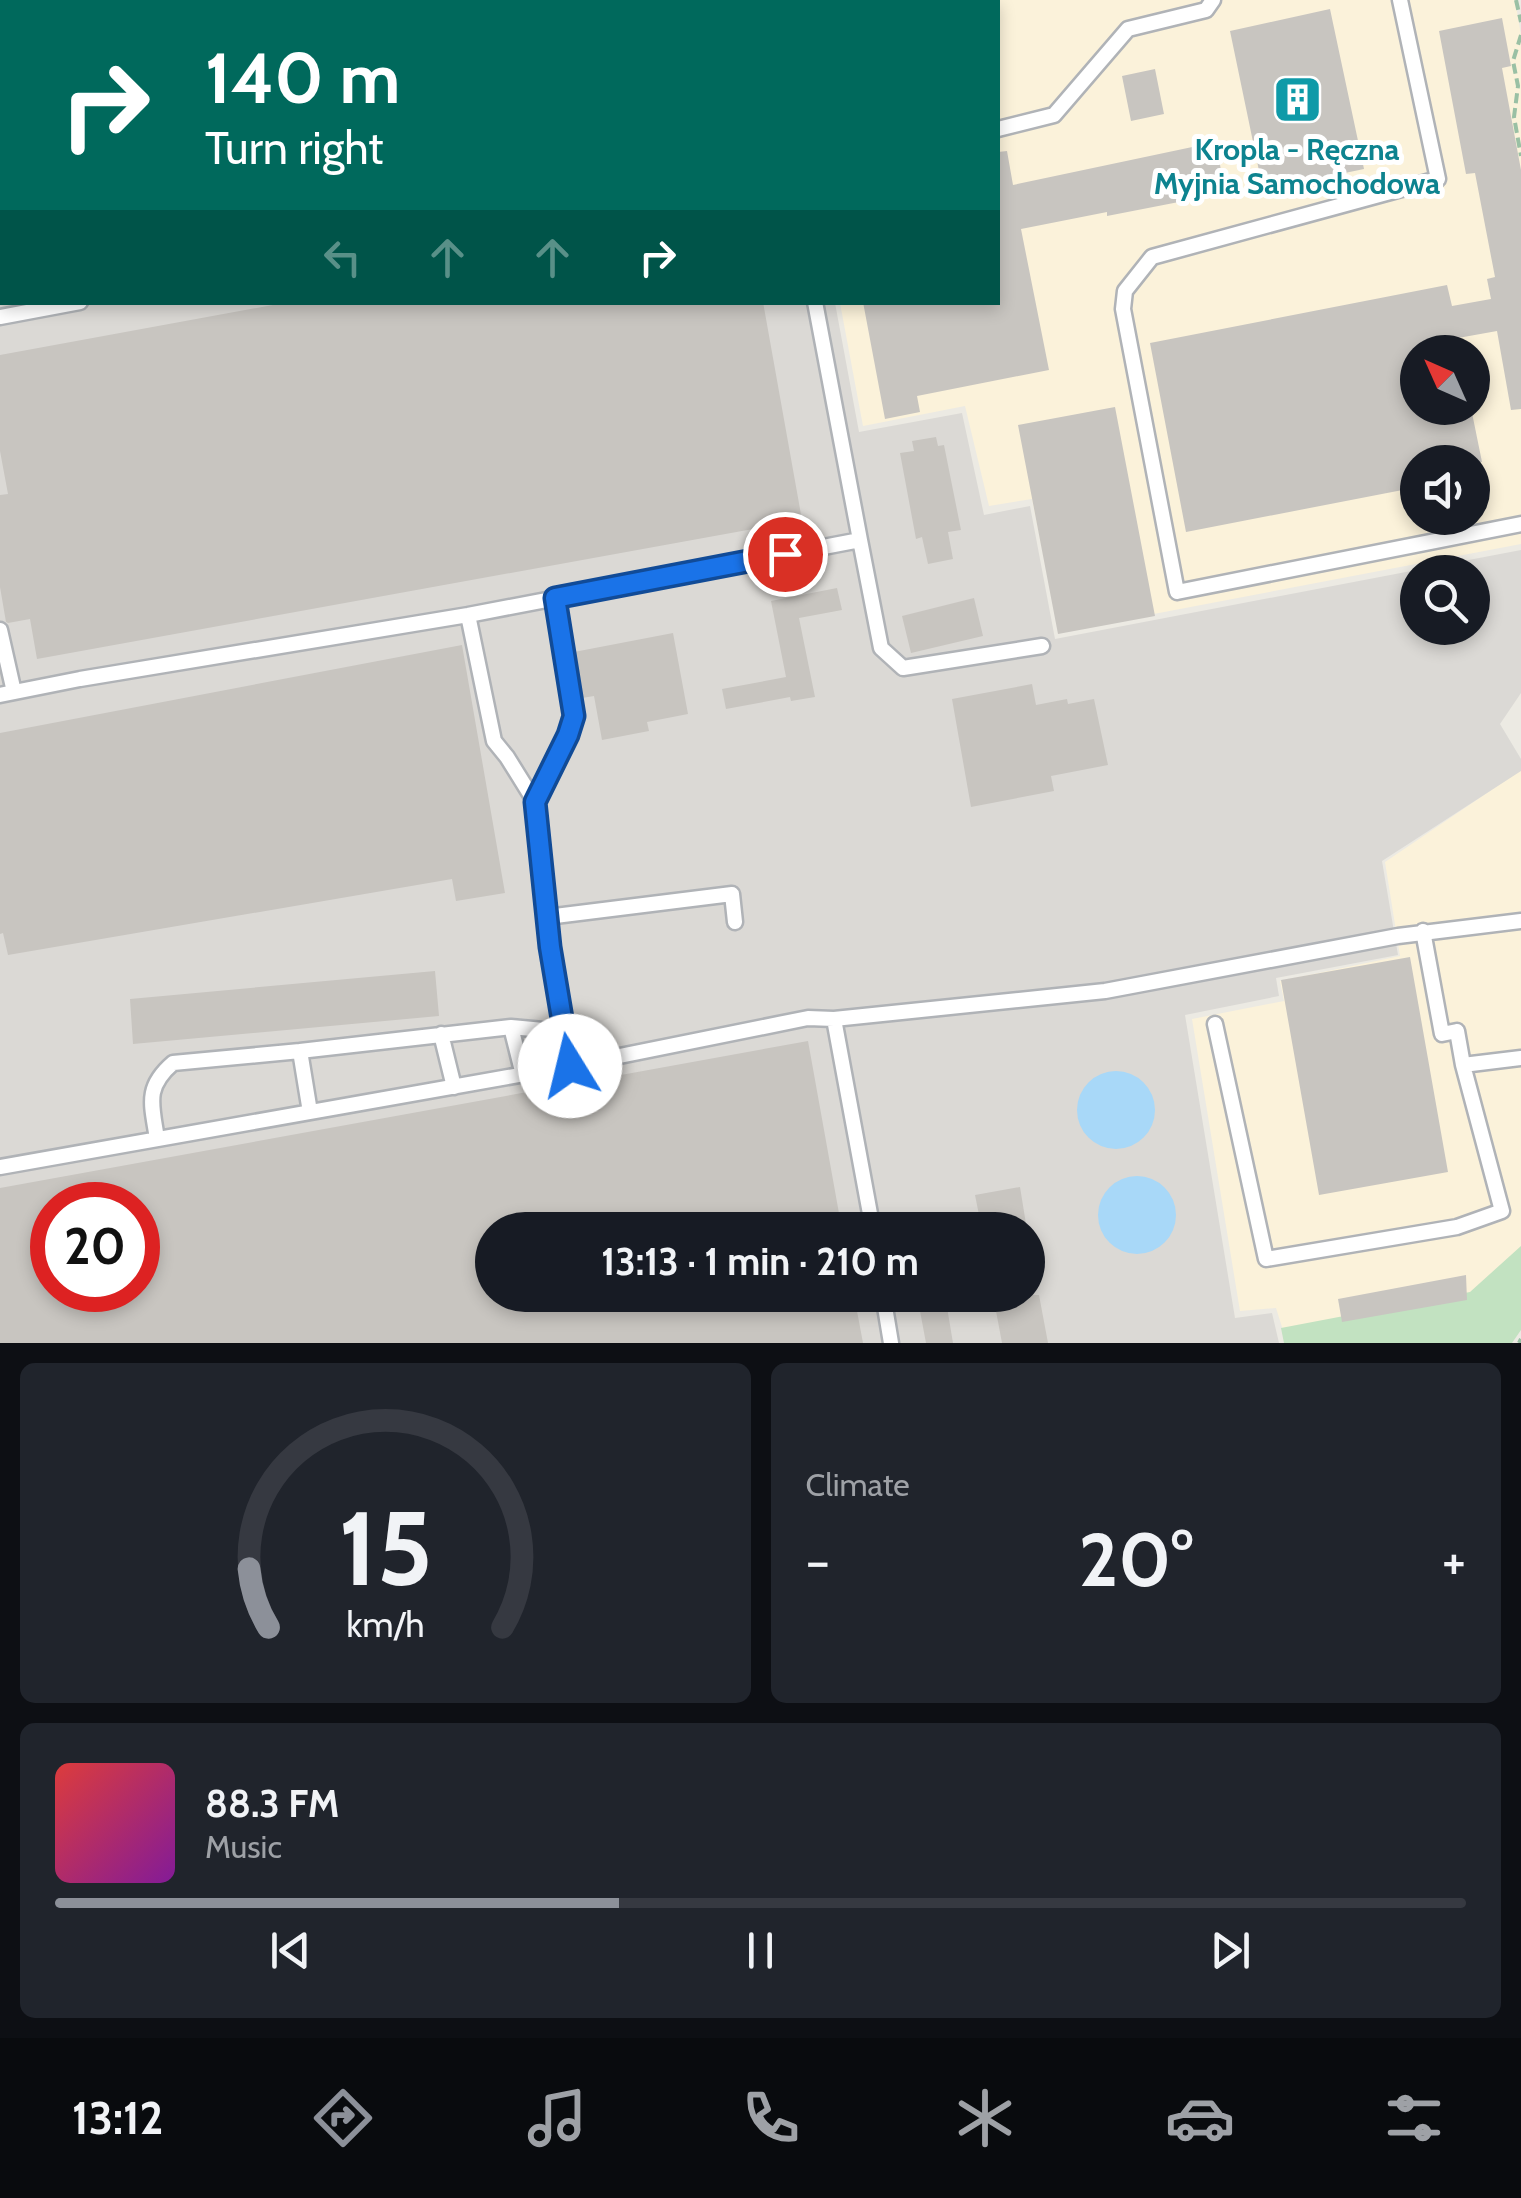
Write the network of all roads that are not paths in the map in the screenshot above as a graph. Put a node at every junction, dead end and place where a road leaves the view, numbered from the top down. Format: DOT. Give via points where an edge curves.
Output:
graph roads {
  1 [pos="1213,0"];
  2 [pos="1400,0"];
  3 [pos="1000,128"];
  4 [pos="64,305"];
  5 [pos="816,305"];
  6 [pos="0,317"];
  7 [pos="1521,524"];
  8 [pos="860,540"];
  9 [pos="555,598"];
  10 [pos="468,615"];
  11 [pos="0,630"];
  12 [pos="1042,646"];
  13 [pos="7,694"];
  14 [pos="535,802"];
  15 [pos="547,917"];
  16 [pos="1521,921"];
  17 [pos="736,922"];
  18 [pos="1423,932"];
  19 [pos="834,1020"];
  20 [pos="1215,1024"];
  21 [pos="511,1026"];
  22 [pos="565,1032"];
  23 [pos="441,1034"];
  24 [pos="300,1051"];
  25 [pos="1521,1058"];
  26 [pos="1463,1065"];
  27 [pos="570,1066"];
  28 [pos="523,1074"];
  29 [pos="454,1087"];
  30 [pos="310,1112"];
  31 [pos="157,1139"];
  32 [pos="0,1167"];
  33 [pos="870,1212"];
  34 [pos="886,1312"];
  35 [pos="891,1343"];
  1 -- 3 [label="lane" via="1206,10 1128,28 1054,115"];
  2 -- 7 [label="lane" via="1438,179 1152,258 1125,290 1123,309 1177,592"];
  4 -- 6 [label="lane"];
  5 -- 8 [label="lane"];
  8 -- 9 [label="lane"];
  8 -- 12 [label="lane" via="881,648 903,668"];
  9 -- 10 [label="lane"];
  9 -- 14 [label="lane" via="574,716"];
  10 -- 13 [label="lane"];
  10 -- 14 [label="lane" via="494,741"];
  11 -- 13 [label="lane"];
  14 -- 15 [label="lane"];
  15 -- 17 [label="lane" via="732,894"];
  15 -- 22 [label="lane"];
  16 -- 18 [label="lane"];
  18 -- 19 [label="lane" via="1105,992"];
  18 -- 26 [label="lane" via="1442,1034 1456,1031"];
  19 -- 27 [label="lane" via="808,1018"];
  19 -- 33 [label="lane"];
  20 -- 26 [label="lane" via="1266,1259 1457,1227 1502,1211"];
  21 -- 22 [label="lane"];
  21 -- 23 [label="lane"];
  21 -- 28 [label="lane"];
  22 -- 27 [label="lane"];
  23 -- 24 [label="lane"];
  23 -- 29 [label="lane"];
  24 -- 30 [label="lane"];
  24 -- 31 [label="lane" via="172,1064 151,1095"];
  25 -- 26 [label="lane"];
  27 -- 28 [label="lane"];
  28 -- 29 [label="lane"];
  29 -- 30 [label="lane"];
  30 -- 31 [label="lane"];
  31 -- 32 [label="lane"];
  34 -- 35 [label="lane"];
}
